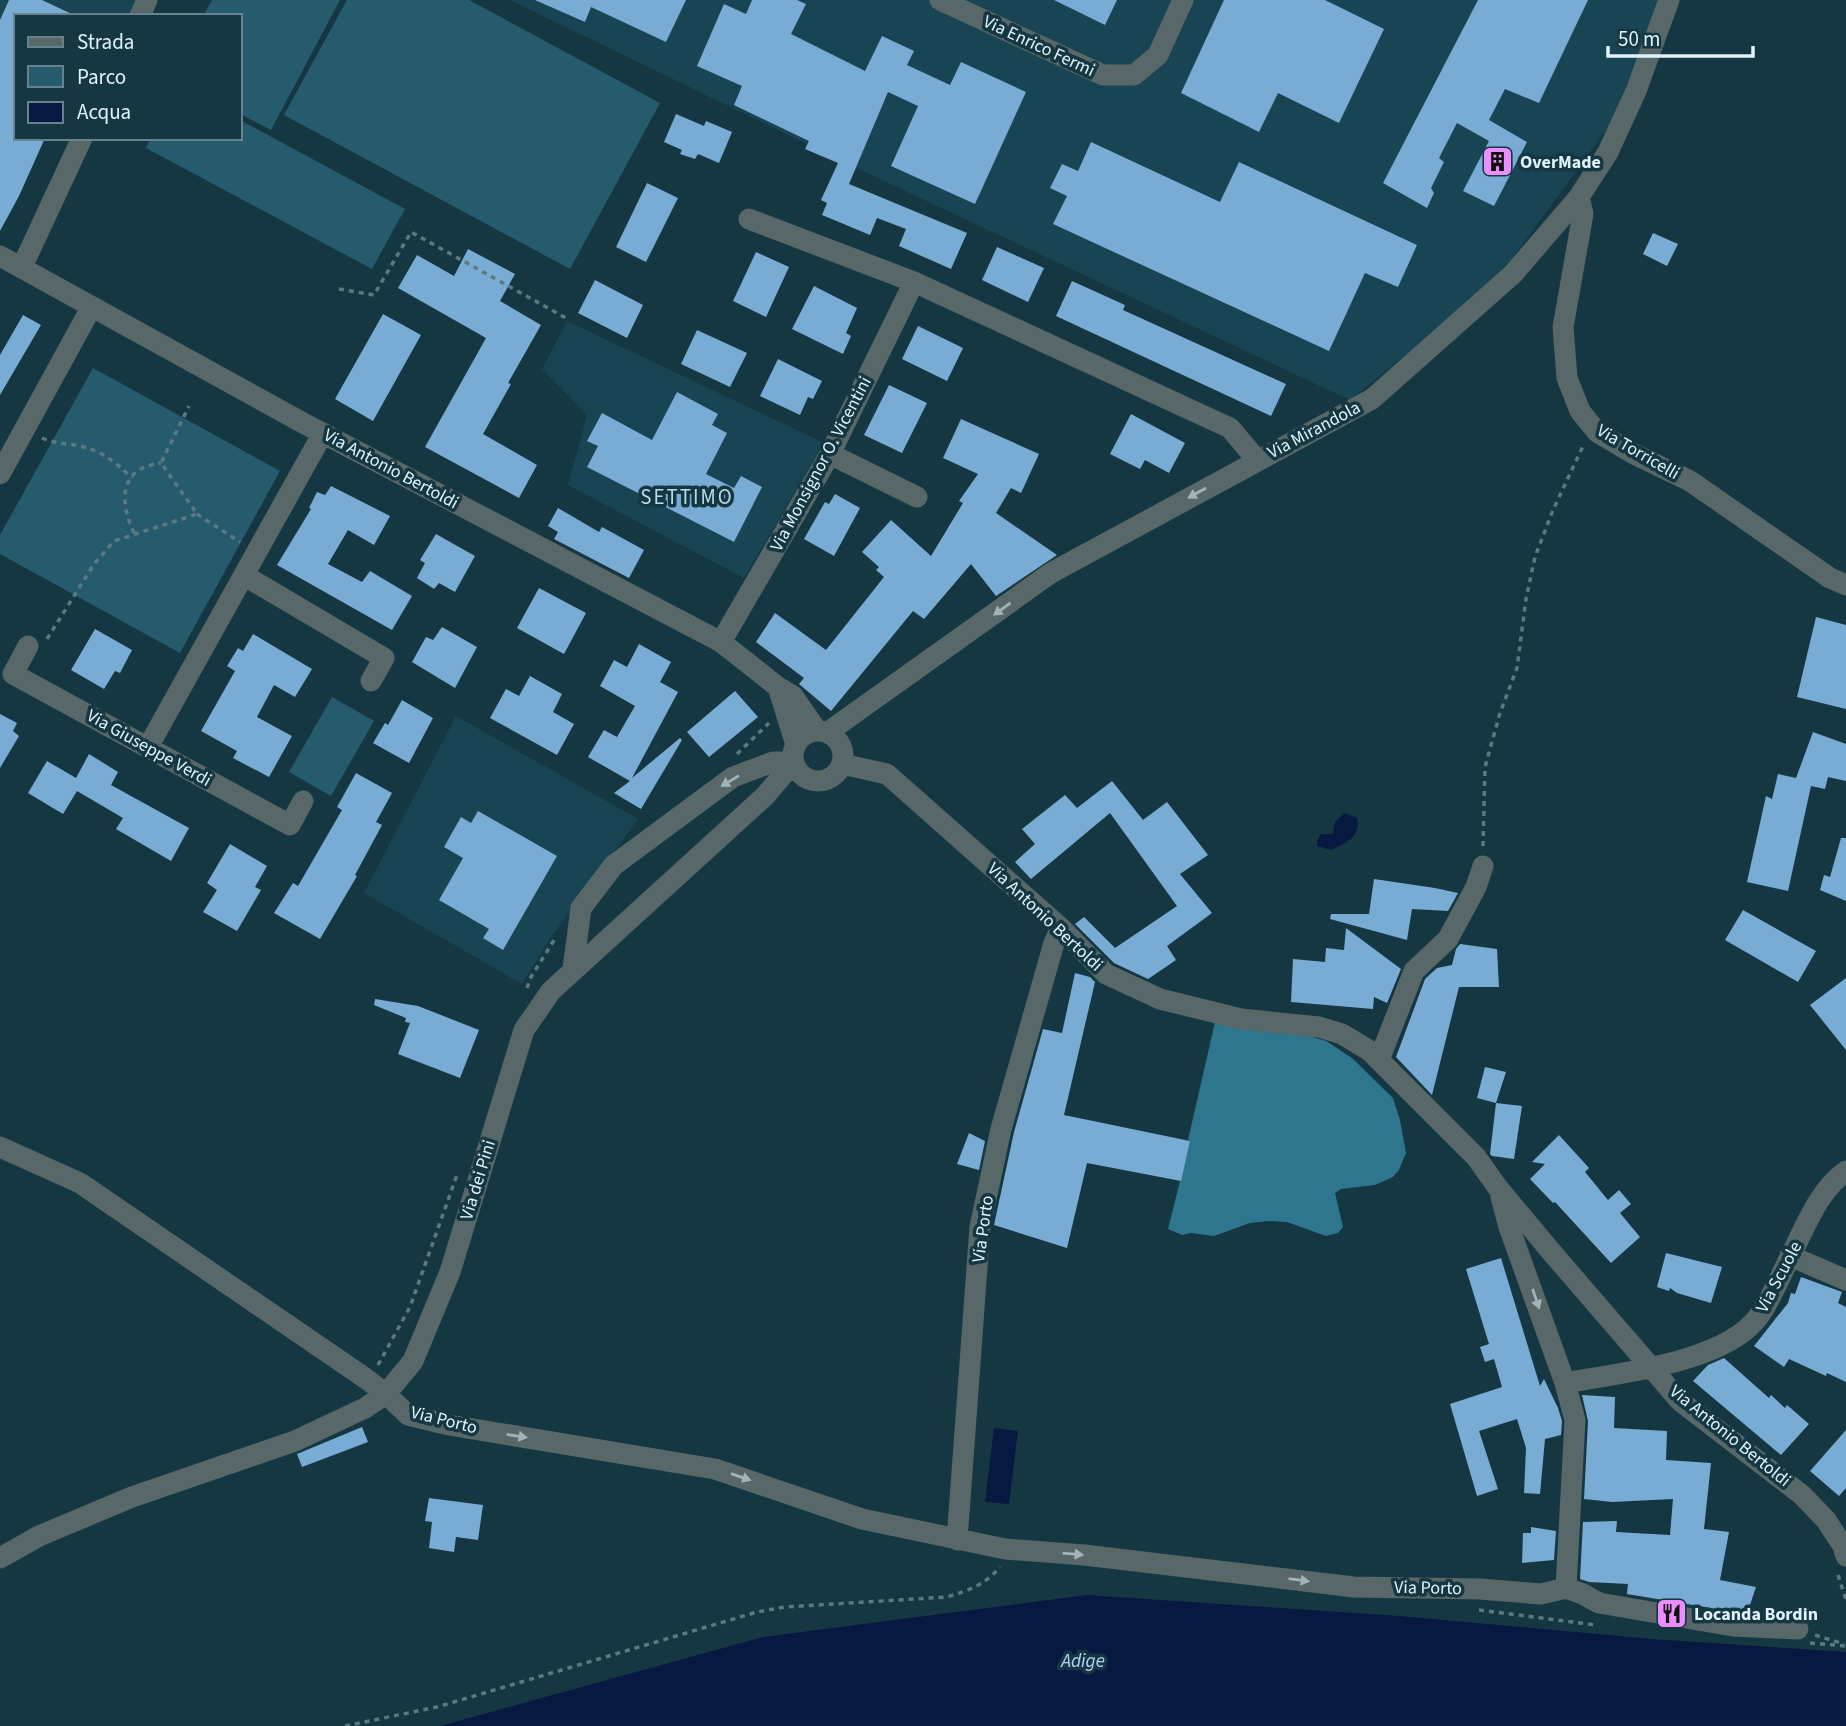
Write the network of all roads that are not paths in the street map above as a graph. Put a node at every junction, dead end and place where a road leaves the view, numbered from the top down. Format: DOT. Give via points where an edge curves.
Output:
graph roads {
  1 [pos="940,0"];
  2 [pos="1183,0"];
  3 [pos="1669,0"];
  4 [pos="81,140"];
  5 [pos="1579,197"];
  6 [pos="749,219"];
  7 [pos="0,256"];
  8 [pos="22,267"];
  9 [pos="914,282"];
  10 [pos="92,308"];
  11 [pos="323,433"];
  12 [pos="5,452"];
  13 [pos="830,454"];
  14 [pos="1257,460"];
  15 [pos="0,474"];
  16 [pos="916,497"];
  17 [pos="245,576"];
  18 [pos="1846,585"];
  19 [pos="721,642"];
  20 [pos="28,646"];
  21 [pos="370,681"];
  22 [pos="778,687"];
  23 [pos="823,731"];
  24 [pos="148,747"];
  25 [pos="799,762"];
  26 [pos="842,764"];
  27 [pos="303,801"];
  28 [pos="1483,866"];
  29 [pos="581,908"];
  30 [pos="1061,928"];
  31 [pos="612,936"];
  32 [pos="573,969"];
  33 [pos="1379,1060"];
  34 [pos="0,1147"];
  35 [pos="1846,1171"];
  36 [pos="1498,1188"];
  37 [pos="1554,1255"];
  38 [pos="1790,1256"];
  39 [pos="1527,1272"];
  40 [pos="1846,1280"];
  41 [pos="1650,1367"];
  42 [pos="1565,1383"];
  43 [pos="386,1394"];
  44 [pos="957,1540"];
  45 [pos="1846,1556"];
  46 [pos="0,1558"];
  47 [pos="1566,1588"];
  48 [pos="1798,1629"];
  1 -- 2 [label="street, Via Enrico Fermi" via="1103,75 1134,75 1158,55"];
  3 -- 5 [label="street, Via Mirandola" via="1625,115"];
  4 -- 8 [label="street"];
  5 -- 14 [label="street, Via Mirandola" via="1513,274 1372,399"];
  5 -- 18 [label="street, Via Torricelli" via="1583,214 1563,327 1567,377 1580,411 1597,432 1690,481"];
  6 -- 9 [label="street"];
  7 -- 8 [label="street, Via Antonio Bertoldi"];
  8 -- 10 [label="street, Via Antonio Bertoldi"];
  9 -- 13 [label="street, Via Monsignor O. Vicentini"];
  9 -- 14 [label="street" via="1230,428"];
  10 -- 11 [label="street, Via Antonio Bertoldi"];
  10 -- 12 [label="street" via="25,430"];
  11 -- 17 [label="street"];
  11 -- 19 [label="street, Via Antonio Bertoldi"];
  12 -- 15 [label="street"];
  13 -- 16 [label="street"];
  13 -- 19 [label="street, Via Monsignor O. Vicentini"];
  14 -- 23 [label="street, Via Mirandola, one-way" via="1051,573"];
  17 -- 21 [label="street" via="384,657"];
  17 -- 24 [label="street"];
  19 -- 22 [label="street, Via Antonio Bertoldi"];
  20 -- 24 [label="street, Via Giuseppe Verdi" via="13,674"];
  22 -- 23 [label="street, Via Antonio Bertoldi" via="793,696"];
  22 -- 25 [label="street"];
  23 -- 25 [label="street" via="806,733"];
  23 -- 26 [label="street" via="838,740"];
  24 -- 27 [label="street, Via Giuseppe Verdi" via="290,825"];
  25 -- 26 [label="street" via="817,781 837,773"];
  25 -- 29 [label="street, one-way" via="773,762 733,777 614,865"];
  25 -- 31 [label="street, Via dei Pini"];
  26 -- 30 [label="street, Via Antonio Bertoldi" via="887,774"];
  28 -- 33 [label="street" via="1448,939 1414,971"];
  29 -- 31 [label="street" via="592,933"];
  29 -- 32 [label="street"];
  30 -- 33 [label="street, Via Antonio Bertoldi" via="1106,974 1160,999 1241,1019 1319,1027 1342,1034"];
  30 -- 44 [label="street, Via Porto" via="1001,1129 980,1227"];
  31 -- 32 [label="street, Via dei Pini"];
  32 -- 43 [label="street, Via dei Pini" via="524,1030 450,1272 413,1361"];
  33 -- 36 [label="street, Via Antonio Bertoldi" via="1476,1157"];
  34 -- 43 [label="street" via="80,1183"];
  35 -- 38 [label="street, Via Scuole" via="1834,1179 1814,1208"];
  36 -- 37 [label="street, Via Antonio Bertoldi"];
  36 -- 39 [label="street"];
  37 -- 39 [label="street"];
  37 -- 41 [label="street, Via Antonio Bertoldi"];
  38 -- 40 [label="street"];
  38 -- 41 [label="street, Via Scuole" via="1758,1317 1735,1338 1714,1350"];
  39 -- 42 [label="street, one-way"];
  41 -- 42 [label="street, Via Scuole"];
  41 -- 45 [label="street, Via Antonio Bertoldi" via="1680,1401 1802,1495 1826,1520"];
  42 -- 47 [label="street" via="1575,1420"];
  43 -- 44 [label="street, Via Porto, one-way" via="408,1415 715,1469 862,1519"];
  43 -- 46 [label="street, Via dei Pini" via="295,1441 132,1497 39,1536"];
  44 -- 47 [label="street, Via Porto, one-way" via="1354,1587 1541,1594"];
  47 -- 48 [label="street" via="1599,1603 1733,1626"];
}
